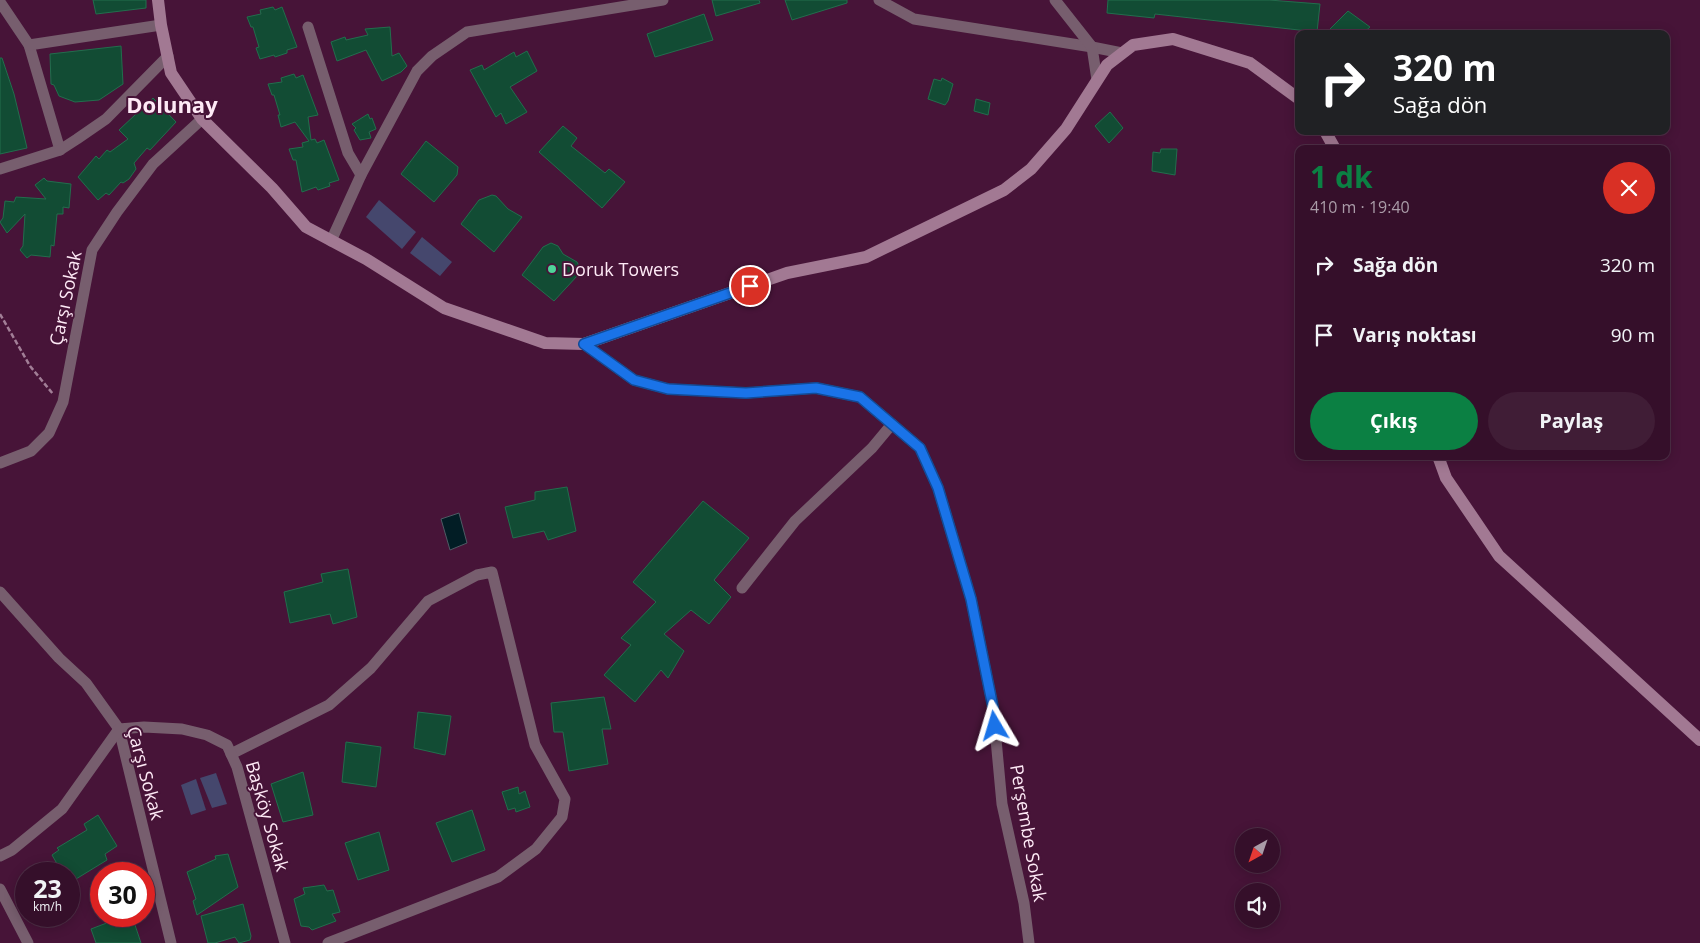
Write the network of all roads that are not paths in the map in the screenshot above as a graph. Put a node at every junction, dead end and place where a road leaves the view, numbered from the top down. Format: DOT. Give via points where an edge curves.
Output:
graph roads {
  1 [pos="158,0"];
  2 [pos="663,0"];
  3 [pos="879,0"];
  4 [pos="1054,0"];
  5 [pos="0,2"];
  6 [pos="161,25"];
  7 [pos="308,27"];
  8 [pos="29,45"];
  9 [pos="1092,47"];
  10 [pos="1122,53"];
  11 [pos="168,56"];
  12 [pos="1097,80"];
  13 [pos="1295,96"];
  14 [pos="202,119"];
  15 [pos="60,150"];
  16 [pos="0,169"];
  17 [pos="361,174"];
  18 [pos="331,241"];
  19 [pos="584,344"];
  20 [pos="892,424"];
  21 [pos="1439,460"];
  22 [pos="0,462"];
  23 [pos="742,588"];
  24 [pos="0,592"];
  25 [pos="119,729"];
  26 [pos="1700,740"];
  27 [pos="231,754"];
  28 [pos="0,856"];
  29 [pos="0,889"];
  30 [pos="26,940"];
  31 [pos="14,943"];
  32 [pos="171,943"];
  33 [pos="285,943"];
  34 [pos="328,943"];
  35 [pos="1029,943"];
  1 -- 6 [label="street"];
  2 -- 17 [label="street" via="467,32 432,56 417,71"];
  3 -- 9 [label="street" via="914,19"];
  4 -- 9 [label="street"];
  5 -- 8 [label="street"];
  6 -- 8 [label="street"];
  6 -- 11 [label="street"];
  7 -- 17 [label="street" via="348,153"];
  8 -- 15 [label="street"];
  9 -- 10 [label="street"];
  9 -- 12 [label="street"];
  10 -- 12 [label="street" via="1107,65"];
  10 -- 13 [label="street" via="1133,45 1173,39 1250,63"];
  11 -- 14 [label="street" via="171,73"];
  11 -- 15 [label="street" via="106,119"];
  12 -- 19 [label="street" via="1066,129 1031,169 1004,190 866,257 787,273"];
  14 -- 18 [label="street" via="272,188 306,227"];
  14 -- 22 [label="street, Çarşı Sokak" via="153,164 92,250 61,405 49,433 31,451"];
  15 -- 16 [label="street"];
  17 -- 18 [label="street"];
  18 -- 19 [label="street" via="444,308 545,343"];
  19 -- 20 [label="street, Perşembe Sokak" via="634,380 668,389 746,393 816,388 860,397"];
  20 -- 23 [label="street" via="872,448 795,521"];
  20 -- 35 [label="street, Perşembe Sokak" via="920,448 938,488 971,599 993,707 1002,804 1024,903"];
  21 -- 26 [label="street" via="1446,478 1499,556"];
  24 -- 25 [label="street, Çarşı Sokak" via="86,684"];
  25 -- 27 [label="street, Başköy Sokak" via="182,729 207,735 227,745"];
  25 -- 28 [label="street" via="62,809"];
  25 -- 32 [label="street, Çarşı Sokak"];
  27 -- 33 [label="street, Başköy Sokak"];
  27 -- 34 [label="street" via="329,705 371,668 428,601 477,575 492,572 535,746 566,799 562,817 536,849 498,877"];
  29 -- 30 [label="street"];
  30 -- 31 [label="street"];
}
